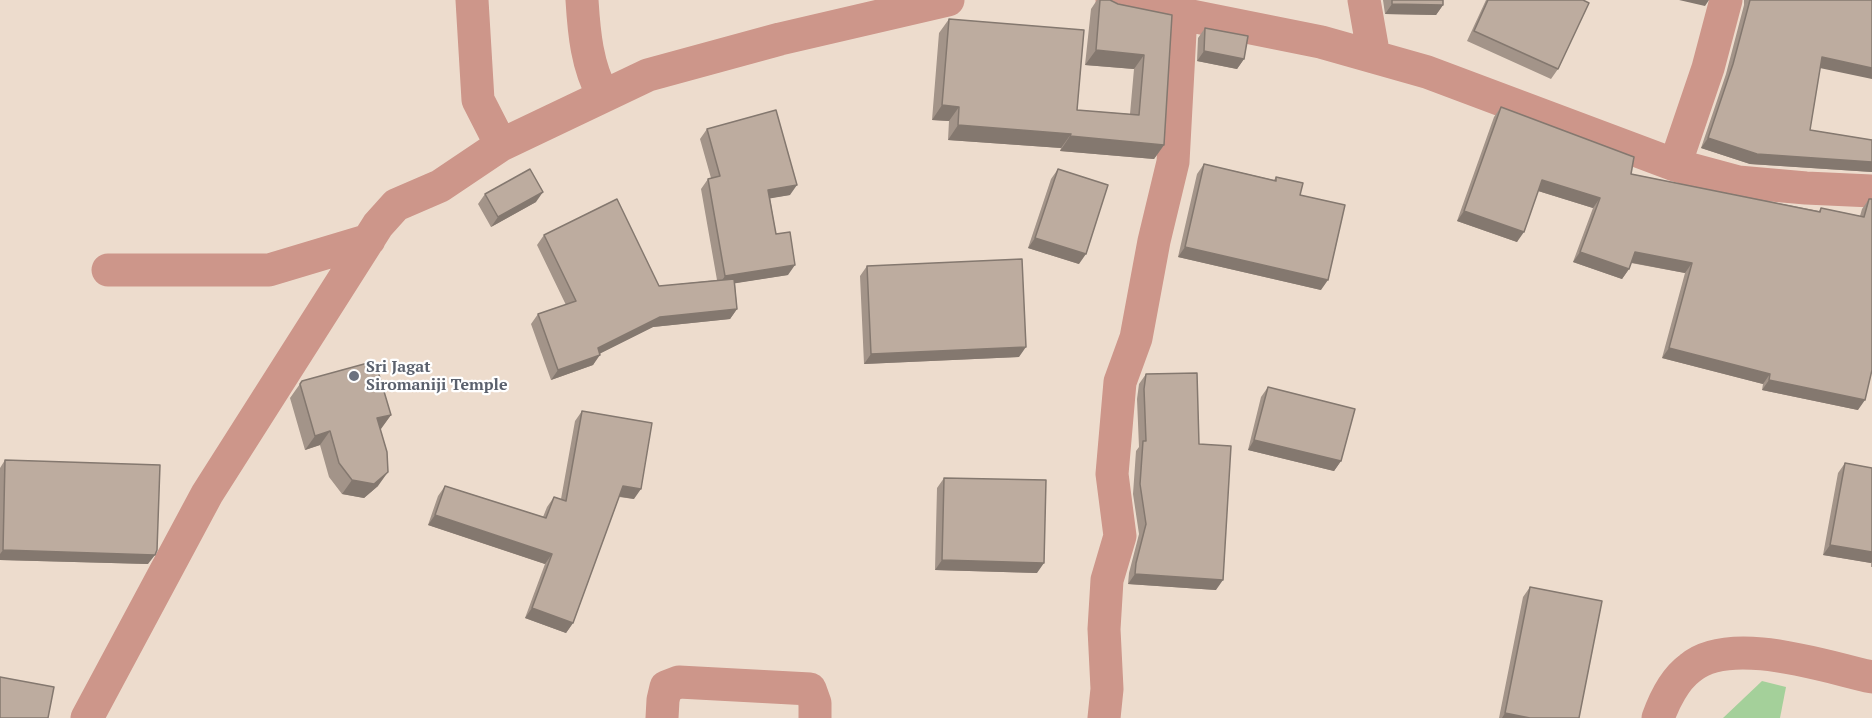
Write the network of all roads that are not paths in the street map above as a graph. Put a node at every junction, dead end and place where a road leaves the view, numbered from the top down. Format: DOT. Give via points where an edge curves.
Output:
graph roads {
  1 [pos="472,0"];
  2 [pos="582,0"];
  3 [pos="948,0"];
  4 [pos="1112,0"];
  5 [pos="1364,0"];
  6 [pos="1726,0"];
  7 [pos="1180,14"];
  8 [pos="1374,57"];
  9 [pos="603,95"];
  10 [pos="501,145"];
  11 [pos="1675,165"];
  12 [pos="1872,191"];
  13 [pos="369,240"];
  14 [pos="108,270"];
  15 [pos="1872,677"];
  16 [pos="87,718"];
  17 [pos="662,718"];
  18 [pos="815,718"];
  19 [pos="1104,718"];
  20 [pos="1658,718"];
  1 -- 10 [label="street" via="478,100"];
  2 -- 9 [label="street" via="589,59"];
  3 -- 9 [label="street" via="648,75"];
  4 -- 7 [label="street"];
  5 -- 8 [label="street"];
  6 -- 11 [label="street"];
  7 -- 8 [label="street" via="1321,42"];
  7 -- 19 [label="street" via="1173,162 1136,338 1120,382 1112,474 1120,536 1107,580"];
  8 -- 11 [label="street" via="1427,72"];
  9 -- 10 [label="street"];
  10 -- 13 [label="street" via="440,186 396,205"];
  11 -- 12 [label="street" via="1738,182"];
  13 -- 14 [label="street" via="269,270"];
  13 -- 16 [label="street" via="207,494"];
  15 -- 20 [label="street" via="1765,653 1710,657 1690,667 1677,682"];
  17 -- 18 [label="street" via="666,687 679,682 810,689"];
}
